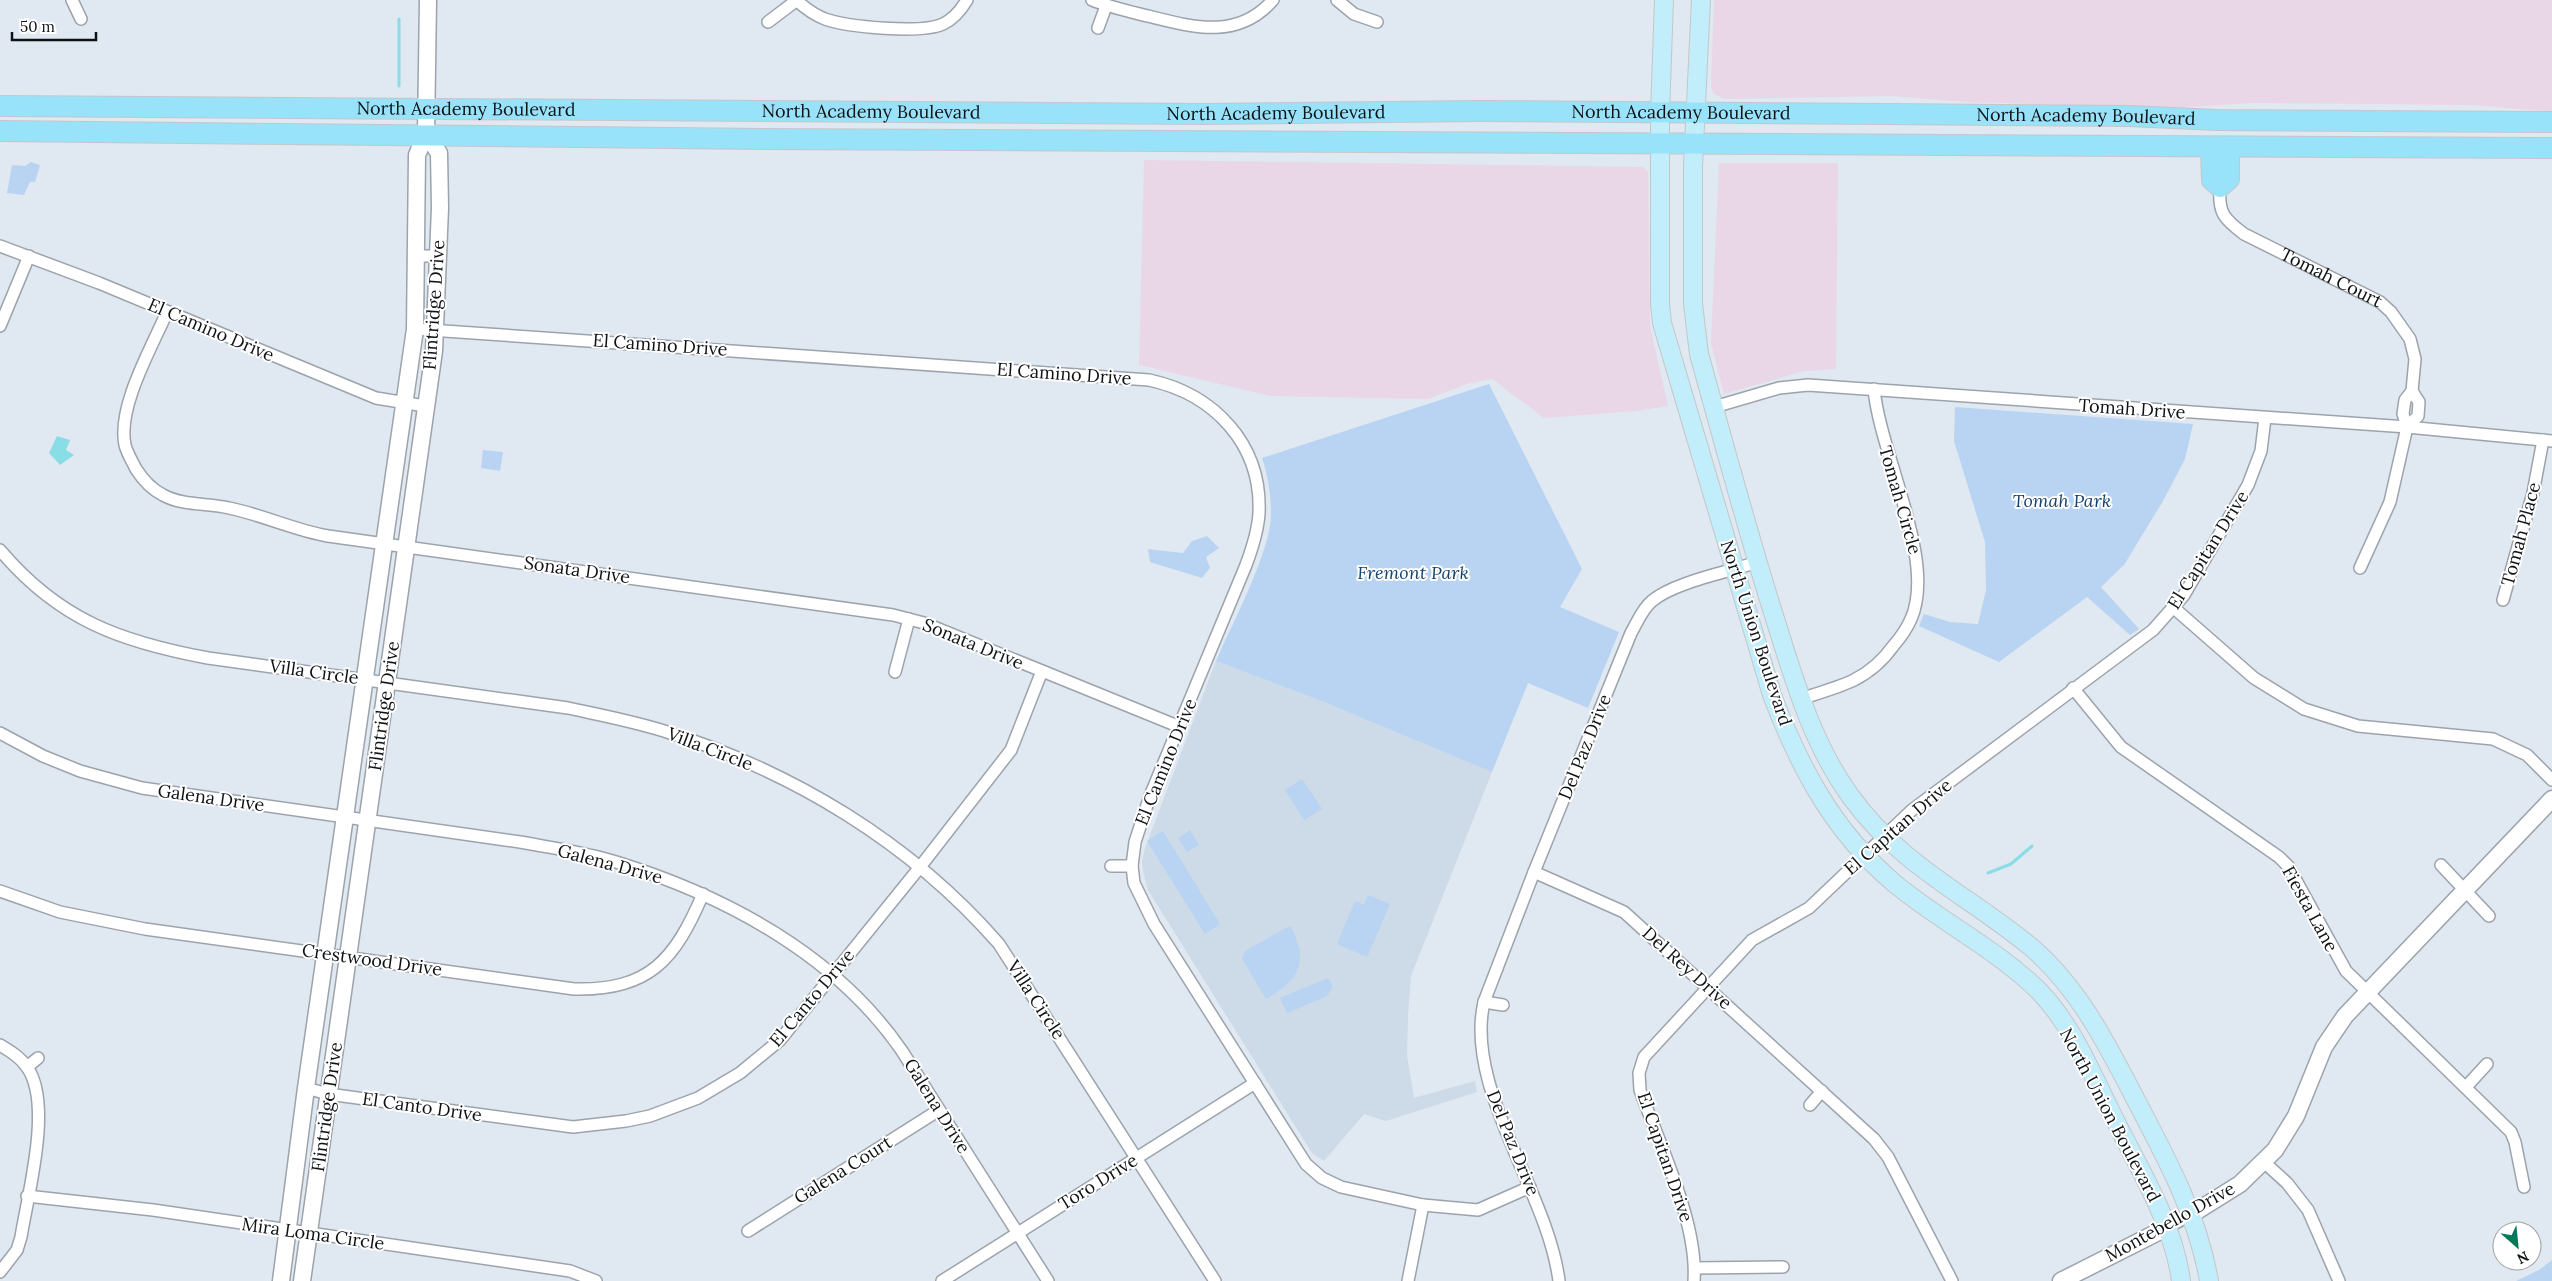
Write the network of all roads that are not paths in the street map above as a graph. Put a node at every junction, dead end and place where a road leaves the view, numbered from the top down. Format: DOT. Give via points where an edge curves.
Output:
graph roads {
  1 [pos="72,0"];
  2 [pos="428,0"];
  3 [pos="796,0"];
  4 [pos="967,0"];
  5 [pos="1092,0"];
  6 [pos="1273,0"];
  7 [pos="1337,0"];
  8 [pos="1664,0"];
  9 [pos="1701,0"];
  10 [pos="1106,6"];
  11 [pos="80,19"];
  12 [pos="768,22"];
  13 [pos="1377,22"];
  14 [pos="1098,28"];
  15 [pos="0,106"];
  16 [pos="428,109"];
  17 [pos="1660,113"];
  18 [pos="1696,113"];
  19 [pos="2552,122"];
  20 [pos="0,131"];
  21 [pos="426,134"];
  22 [pos="1660,144"];
  23 [pos="1694,144"];
  24 [pos="2220,148"];
  25 [pos="2552,148"];
  26 [pos="2220,187"];
  27 [pos="0,246"];
  28 [pos="29,256"];
  29 [pos="416,256"];
  30 [pos="438,256"];
  31 [pos="167,312"];
  32 [pos="0,326"];
  33 [pos="415,329"];
  34 [pos="435,330"];
  35 [pos="1874,389"];
  36 [pos="405,402"];
  37 [pos="425,406"];
  38 [pos="1714,407"];
  39 [pos="2265,418"];
  40 [pos="2406,427"];
  41 [pos="2547,440"];
  42 [pos="384,542"];
  43 [pos="405,545"];
  44 [pos="0,550"];
  45 [pos="1758,562"];
  46 [pos="2360,568"];
  47 [pos="1735,570"];
  48 [pos="2503,600"];
  49 [pos="2174,608"];
  50 [pos="908,619"];
  51 [pos="1042,671"];
  52 [pos="895,672"];
  53 [pos="366,679"];
  54 [pos="388,683"];
  55 [pos="2073,688"];
  56 [pos="1800,699"];
  57 [pos="1180,727"];
  58 [pos="0,733"];
  59 [pos="2552,780"];
  60 [pos="2552,799"];
  61 [pos="346,817"];
  62 [pos="367,820"];
  63 [pos="1883,836"];
  64 [pos="1865,855"];
  65 [pos="2441,864"];
  66 [pos="1111,866"];
  67 [pos="1132,866"];
  68 [pos="920,867"];
  69 [pos="1534,872"];
  70 [pos="0,890"];
  71 [pos="2464,890"];
  72 [pos="703,894"];
  73 [pos="2489,916"];
  74 [pos="326,953"];
  75 [pos="349,956"];
  76 [pos="834,974"];
  77 [pos="1707,987"];
  78 [pos="2367,991"];
  79 [pos="1484,1002"];
  80 [pos="1503,1005"];
  81 [pos="0,1045"];
  82 [pos="38,1058"];
  83 [pos="2487,1064"];
  84 [pos="28,1067"];
  85 [pos="1255,1083"];
  86 [pos="2466,1087"];
  87 [pos="306,1088"];
  88 [pos="1822,1091"];
  89 [pos="328,1094"];
  90 [pos="1810,1106"];
  91 [pos="939,1110"];
  92 [pos="1137,1157"];
  93 [pos="2264,1162"];
  94 [pos="1530,1187"];
  95 [pos="2524,1187"];
  96 [pos="28,1196"];
  97 [pos="1423,1205"];
  98 [pos="2192,1214"];
  99 [pos="2168,1227"];
  100 [pos="287,1231"];
  101 [pos="748,1231"];
  102 [pos="1018,1233"];
  103 [pos="308,1234"];
  104 [pos="1783,1267"];
  105 [pos="1695,1268"];
  106 [pos="0,1272"];
  107 [pos="281,1281"];
  108 [pos="302,1281"];
  109 [pos="596,1281"];
  110 [pos="942,1281"];
  111 [pos="1048,1281"];
  112 [pos="1214,1281"];
  113 [pos="1408,1281"];
  114 [pos="1559,1281"];
  115 [pos="1694,1281"];
  116 [pos="1952,1281"];
  117 [pos="2061,1281"];
  118 [pos="2181,1281"];
  119 [pos="2208,1281"];
  120 [pos="2339,1281"];
  1 -- 11 [label="street"];
  2 -- 16 [label="street, Flintridge Drive"];
  3 -- 4 [label="street" via="808,10 834,22 917,29 943,24"];
  3 -- 12 [label="street"];
  5 -- 10 [label="street"];
  6 -- 10 [label="street" via="1246,21 1232,26 1200,28"];
  7 -- 13 [label="street" via="1354,14"];
  8 -- 17 [label="main road, North Union Boulevard"];
  9 -- 18 [label="main road, North Union Boulevard"];
  10 -- 14 [label="street"];
  15 -- 16 [label="highway, North Academy Boulevard"];
  16 -- 17 [label="highway, North Academy Boulevard"];
  16 -- 21 [label="street, Flintridge Drive"];
  17 -- 18 [label="highway, North Academy Boulevard"];
  17 -- 22 [label="main road, North Union Boulevard"];
  18 -- 19 [label="highway, North Academy Boulevard"];
  18 -- 23 [label="main road, North Union Boulevard"];
  20 -- 21 [label="highway, North Academy Boulevard"];
  21 -- 22 [label="highway, North Academy Boulevard"];
  21 -- 29 [label="street, Flintridge Drive" via="417,155"];
  21 -- 30 [label="street, Flintridge Drive" via="439,153"];
  22 -- 23 [label="highway, North Academy Boulevard"];
  22 -- 47 [label="main road, North Union Boulevard" via="1662,323"];
  23 -- 24 [label="highway, North Academy Boulevard"];
  23 -- 38 [label="main road, North Union Boulevard" via="1693,304 1700,354"];
  24 -- 25 [label="highway, North Academy Boulevard"];
  24 -- 26 [label="highway, Tomah Court" via="2212,180"];
  26 -- 40 [label="street, Tomah Court" via="2221,211 2229,223 2244,234 2380,302 2391,312 2410,339 2416,359 2412,391 2419,402 2418,416"];
  27 -- 28 [label="street, El Camino Drive"];
  28 -- 31 [label="street, El Camino Drive"];
  28 -- 32 [label="street"];
  29 -- 30 [label="street"];
  29 -- 33 [label="street, Flintridge Drive"];
  30 -- 34 [label="street, Flintridge Drive"];
  31 -- 36 [label="street, El Camino Drive" via="376,398"];
  31 -- 42 [label="street, Sonata Drive" via="131,397 124,425 125,444 131,459 152,488 182,502 239,510 305,532"];
  33 -- 34 [label="street, El Camino Drive"];
  33 -- 36 [label="street, Flintridge Drive"];
  34 -- 37 [label="street, Flintridge Drive"];
  34 -- 57 [label="street, El Camino Drive" via="1128,378 1165,384 1195,396 1220,415 1245,448 1256,480 1259,514 1246,565"];
  35 -- 38 [label="street, Tomah Drive" via="1793,386"];
  35 -- 39 [label="street, Tomah Drive"];
  35 -- 56 [label="street, Tomah Circle" via="1880,427 1915,546 1919,577 1916,602 1902,636 1874,667 1856,679"];
  36 -- 37 [label="street, El Camino Drive"];
  36 -- 42 [label="street, Flintridge Drive"];
  37 -- 43 [label="street, Flintridge Drive"];
  38 -- 45 [label="main road, North Union Boulevard"];
  39 -- 40 [label="street, Tomah Drive"];
  39 -- 49 [label="street, El Capitan Drive" via="2261,451 2248,485"];
  40 -- 41 [label="street, Tomah Drive"];
  40 -- 46 [label="street, Tomah Court" via="2390,502"];
  41 -- 48 [label="street, Tomah Place"];
  42 -- 43 [label="street, Sonata Drive"];
  42 -- 53 [label="street, Flintridge Drive"];
  43 -- 50 [label="street, Sonata Drive"];
  43 -- 54 [label="street, Flintridge Drive"];
  44 -- 53 [label="street, Villa Circle" via="32,584 58,604 123,638 163,650 208,658"];
  45 -- 47 [label="street, Del Paz Drive"];
  45 -- 56 [label="main road, North Union Boulevard"];
  47 -- 64 [label="main road, North Union Boulevard" via="1782,722 1822,803"];
  47 -- 69 [label="street, Del Paz Drive" via="1667,592 1643,611"];
  49 -- 55 [label="street, El Capitan Drive" via="2153,630"];
  49 -- 59 [label="street" via="2254,678 2304,709 2358,726 2493,739 2527,756"];
  50 -- 51 [label="street, Sonata Drive"];
  50 -- 52 [label="street"];
  51 -- 57 [label="street, Sonata Drive"];
  51 -- 68 [label="street, El Canto Drive" via="1011,750"];
  53 -- 54 [label="street, Villa Circle"];
  53 -- 61 [label="street, Flintridge Drive"];
  54 -- 62 [label="street, Flintridge Drive"];
  54 -- 68 [label="street, Villa Circle" via="568,708 672,733 774,774 834,806"];
  55 -- 63 [label="street, El Capitan Drive" via="1912,810"];
  55 -- 78 [label="street, Fiesta Lane" via="2120,747 2284,862 2297,879 2338,960"];
  56 -- 63 [label="main road, North Union Boulevard" via="1812,730 1840,780"];
  57 -- 67 [label="street, El Camino Drive" via="1138,832 1132,851"];
  58 -- 61 [label="street, Galena Drive" via="43,756 142,788"];
  60 -- 71 [label="street, Montebello Drive"];
  61 -- 62 [label="street, Galena Drive"];
  61 -- 74 [label="street, Flintridge Drive"];
  62 -- 72 [label="street, Galena Drive" via="580,853 615,862"];
  62 -- 75 [label="street, Flintridge Drive"];
  63 -- 64 [label="street, El Capitan Drive"];
  63 -- 98 [label="main road, North Union Boulevard" via="1940,883 2033,948 2061,976 2102,1036"];
  64 -- 77 [label="street, El Capitan Drive" via="1809,908 1752,940"];
  64 -- 99 [label="main road, North Union Boulevard" via="1894,883 1993,951 2040,993 2086,1062"];
  65 -- 71 [label="street"];
  66 -- 67 [label="street"];
  67 -- 85 [label="street, El Camino Drive" via="1134,883 1145,907"];
  68 -- 76 [label="street, El Canto Drive"];
  68 -- 92 [label="street, Villa Circle" via="957,899 999,944"];
  69 -- 77 [label="street, Del Rey Drive" via="1624,912"];
  69 -- 79 [label="street, Del Paz Drive"];
  70 -- 74 [label="street, Crestwood Drive" via="60,912 98,920"];
  71 -- 73 [label="street"];
  71 -- 78 [label="street, Montebello Drive"];
  72 -- 75 [label="street, Crestwood Drive" via="679,944 665,960 649,972 613,987 574,989"];
  72 -- 76 [label="street, Galena Drive" via="770,930"];
  74 -- 75 [label="street, Crestwood Drive"];
  74 -- 87 [label="street, Flintridge Drive"];
  75 -- 89 [label="street, Flintridge Drive"];
  76 -- 89 [label="street, El Canto Drive" via="780,1040 740,1074 698,1098 642,1118 600,1126 550,1126"];
  76 -- 91 [label="street, Galena Drive" via="879,1019"];
  77 -- 88 [label="street, Del Rey Drive"];
  77 -- 105 [label="street, El Capitan Drive" via="1644,1057 1639,1073 1640,1090 1690,1232"];
  78 -- 86 [label="street, Fiesta Lane"];
  78 -- 93 [label="street, Montebello Drive" via="2339,1023 2324,1047 2296,1116 2286,1135"];
  79 -- 80 [label="street"];
  79 -- 94 [label="street, Del Paz Drive" via="1481,1028 1484,1064"];
  81 -- 84 [label="street"];
  82 -- 84 [label="street"];
  83 -- 86 [label="street"];
  84 -- 96 [label="street" via="40,1111"];
  85 -- 92 [label="street, Toro Drive"];
  85 -- 97 [label="street, El Camino Drive" via="1306,1164 1322,1178 1341,1187"];
  86 -- 95 [label="street, Fiesta Lane" via="2511,1132 2516,1142"];
  87 -- 89 [label="street, El Canto Drive"];
  87 -- 100 [label="street, Flintridge Drive"];
  88 -- 90 [label="street"];
  88 -- 116 [label="street, Del Rey Drive" via="1874,1138 1888,1157"];
  89 -- 103 [label="street, Flintridge Drive"];
  91 -- 101 [label="street, Galena Court"];
  91 -- 102 [label="street, Galena Drive"];
  92 -- 102 [label="street, Toro Drive"];
  92 -- 112 [label="street, Villa Circle"];
  93 -- 98 [label="street, Montebello Drive" via="2240,1184"];
  93 -- 120 [label="street" via="2287,1183 2308,1210"];
  94 -- 97 [label="street, El Camino Drive" via="1478,1210"];
  94 -- 114 [label="street, Del Paz Drive" via="1554,1251"];
  96 -- 100 [label="street, Mira Loma Circle" via="153,1210"];
  96 -- 106 [label="street" via="17,1250"];
  97 -- 113 [label="street"];
  98 -- 99 [label="street, Montebello Drive"];
  98 -- 119 [label="main road, North Union Boulevard"];
  99 -- 117 [label="street, Montebello Drive"];
  99 -- 118 [label="main road, North Union Boulevard"];
  100 -- 103 [label="street, Mira Loma Circle"];
  100 -- 107 [label="street, Flintridge Drive"];
  102 -- 110 [label="street, Toro Drive"];
  102 -- 111 [label="street, Galena Drive"];
  103 -- 108 [label="street, Flintridge Drive"];
  103 -- 109 [label="street, Mira Loma Circle" via="570,1271"];
  104 -- 105 [label="street"];
  105 -- 115 [label="street, El Capitan Drive"];
}
